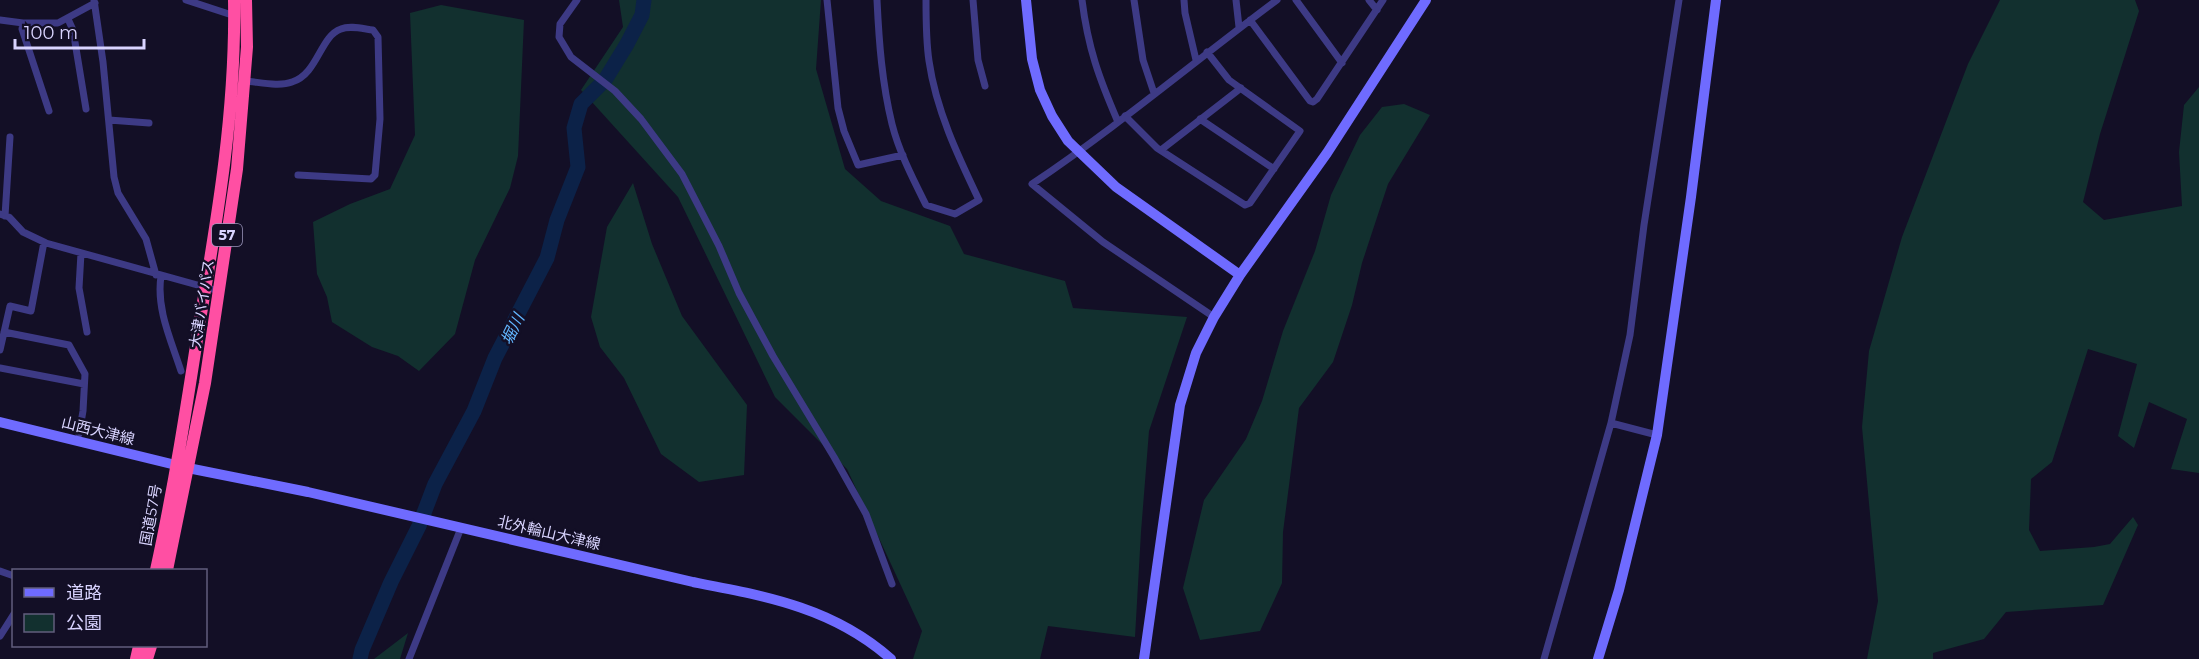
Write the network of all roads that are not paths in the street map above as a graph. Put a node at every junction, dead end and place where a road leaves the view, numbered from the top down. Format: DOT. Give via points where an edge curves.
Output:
graph roads {
  1 [pos="186,0"];
  2 [pos="234,0"];
  3 [pos="246,0"];
  4 [pos="577,0"];
  5 [pos="827,0"];
  6 [pos="877,0"];
  7 [pos="926,0"];
  8 [pos="973,0"];
  9 [pos="1026,0"];
  10 [pos="1082,0"];
  11 [pos="1134,0"];
  12 [pos="1184,0"];
  13 [pos="1236,0"];
  14 [pos="1277,0"];
  15 [pos="1296,0"];
  16 [pos="1369,0"];
  17 [pos="1383,0"];
  18 [pos="1426,0"];
  19 [pos="1679,0"];
  20 [pos="1716,0"];
  21 [pos="94,1"];
  22 [pos="1377,10"];
  23 [pos="235,16"];
  24 [pos="68,19"];
  25 [pos="0,20"];
  26 [pos="1250,20"];
  27 [pos="23,23"];
  28 [pos="1239,27"];
  29 [pos="1207,52"];
  30 [pos="1196,60"];
  31 [pos="1342,63"];
  32 [pos="245,81"];
  33 [pos="985,86"];
  34 [pos="1241,88"];
  35 [pos="1154,93"];
  36 [pos="86,110"];
  37 [pos="49,111"];
  38 [pos="1125,116"];
  39 [pos="1200,119"];
  40 [pos="109,120"];
  41 [pos="1118,122"];
  42 [pos="149,123"];
  43 [pos="10,137"];
  44 [pos="1161,150"];
  45 [pos="1079,152"];
  46 [pos="903,155"];
  47 [pos="1274,169"];
  48 [pos="298,175"];
  49 [pos="2,215"];
  50 [pos="44,242"];
  51 [pos="81,253"];
  52 [pos="1240,274"];
  53 [pos="159,276"];
  54 [pos="206,288"];
  55 [pos="219,291"];
  56 [pos="1214,317"];
  57 [pos="3,332"];
  58 [pos="87,332"];
  59 [pos="0,350"];
  60 [pos="0,368"];
  61 [pos="181,371"];
  62 [pos="84,384"];
  63 [pos="0,422"];
  64 [pos="1611,423"];
  65 [pos="79,434"];
  66 [pos="1657,435"];
  67 [pos="175,465"];
  68 [pos="188,468"];
  69 [pos="461,528"];
  70 [pos="156,569"];
  71 [pos="167,569"];
  72 [pos="892,584"];
  73 [pos="12,617"];
  74 [pos="0,636"];
  75 [pos="409,659"];
  76 [pos="891,659"];
  77 [pos="1144,659"];
  78 [pos="1544,659"];
  79 [pos="1598,659"];
  1 -- 23 [label="street"];
  2 -- 23 [label="highway, 大津バイパス / 57"];
  3 -- 32 [label="highway, 大津バイパス / 57"];
  4 -- 72 [label="street" via="560,24 559,37 571,57 615,91 641,119 682,174 773,356 866,514"];
  5 -- 46 [label="street" via="838,108 858,165"];
  6 -- 46 [label="street" via="884,85"];
  7 -- 46 [label="street" via="934,88 956,152 980,200 955,214 926,206"];
  8 -- 33 [label="street" via="978,60"];
  9 -- 45 [label="street" via="1032,59 1040,90 1052,116"];
  10 -- 41 [label="street" via="1097,72"];
  11 -- 35 [label="street" via="1143,60"];
  12 -- 30 [label="street"];
  13 -- 28 [label="street"];
  14 -- 26 [label="street"];
  15 -- 31 [label="street"];
  16 -- 22 [label="street"];
  17 -- 22 [label="street"];
  18 -- 52 [label="street" via="1327,153"];
  19 -- 64 [label="street" via="1630,335"];
  20 -- 66 [label="street"];
  21 -- 24 [label="street"];
  21 -- 40 [label="street"];
  22 -- 31 [label="street"];
  23 -- 54 [label="highway, 大津バイパス / 57" via="233,82"];
  24 -- 27 [label="street" via="50,24"];
  24 -- 36 [label="street"];
  25 -- 27 [label="street"];
  26 -- 28 [label="street"];
  26 -- 31 [label="street" via="1310,101 1317,99"];
  27 -- 37 [label="street"];
  28 -- 29 [label="street"];
  29 -- 30 [label="street"];
  29 -- 34 [label="street" via="1229,80"];
  30 -- 35 [label="street"];
  32 -- 48 [label="street" via="289,84 300,79 339,29 373,30 378,37 380,119 375,175 371,179"];
  32 -- 55 [label="highway, 大津バイパス / 57"];
  34 -- 39 [label="street"];
  34 -- 47 [label="street" via="1300,131"];
  35 -- 38 [label="street"];
  38 -- 41 [label="street"];
  38 -- 44 [label="street"];
  39 -- 44 [label="street"];
  39 -- 47 [label="street"];
  40 -- 42 [label="street"];
  40 -- 53 [label="street" via="118,193 146,239"];
  41 -- 45 [label="street"];
  43 -- 49 [label="street"];
  44 -- 47 [label="street" via="1245,205"];
  45 -- 52 [label="street" via="1116,187"];
  45 -- 56 [label="street" via="1032,184 1103,242"];
  49 -- 50 [label="street"];
  50 -- 51 [label="street"];
  50 -- 57 [label="street" via="31,310 10,306"];
  51 -- 53 [label="street"];
  51 -- 58 [label="street" via="79,288"];
  52 -- 56 [label="street"];
  53 -- 54 [label="street"];
  53 -- 61 [label="street" via="162,314"];
  54 -- 55 [label="street"];
  54 -- 67 [label="highway, 大津バイパス / 57"];
  55 -- 68 [label="highway, 大津バイパス / 57"];
  56 -- 77 [label="street" via="1196,353 1180,405"];
  57 -- 59 [label="street"];
  57 -- 62 [label="street" via="69,345 85,374"];
  60 -- 62 [label="street"];
  62 -- 65 [label="street"];
  63 -- 67 [label="street, 山西大津線"];
  64 -- 66 [label="street"];
  64 -- 78 [label="street"];
  66 -- 79 [label="street"];
  67 -- 68 [label="street, 山西大津線"];
  67 -- 70 [label="highway, 国道57号 / 57"];
  68 -- 69 [label="street, 北外輪山大津線"];
  68 -- 71 [label="highway, 国道57号 / 57"];
  69 -- 75 [label="street"];
  69 -- 76 [label="street, 北外輪山大津線" via="757,594 834,620"];
  73 -- 74 [label="street"];
}
